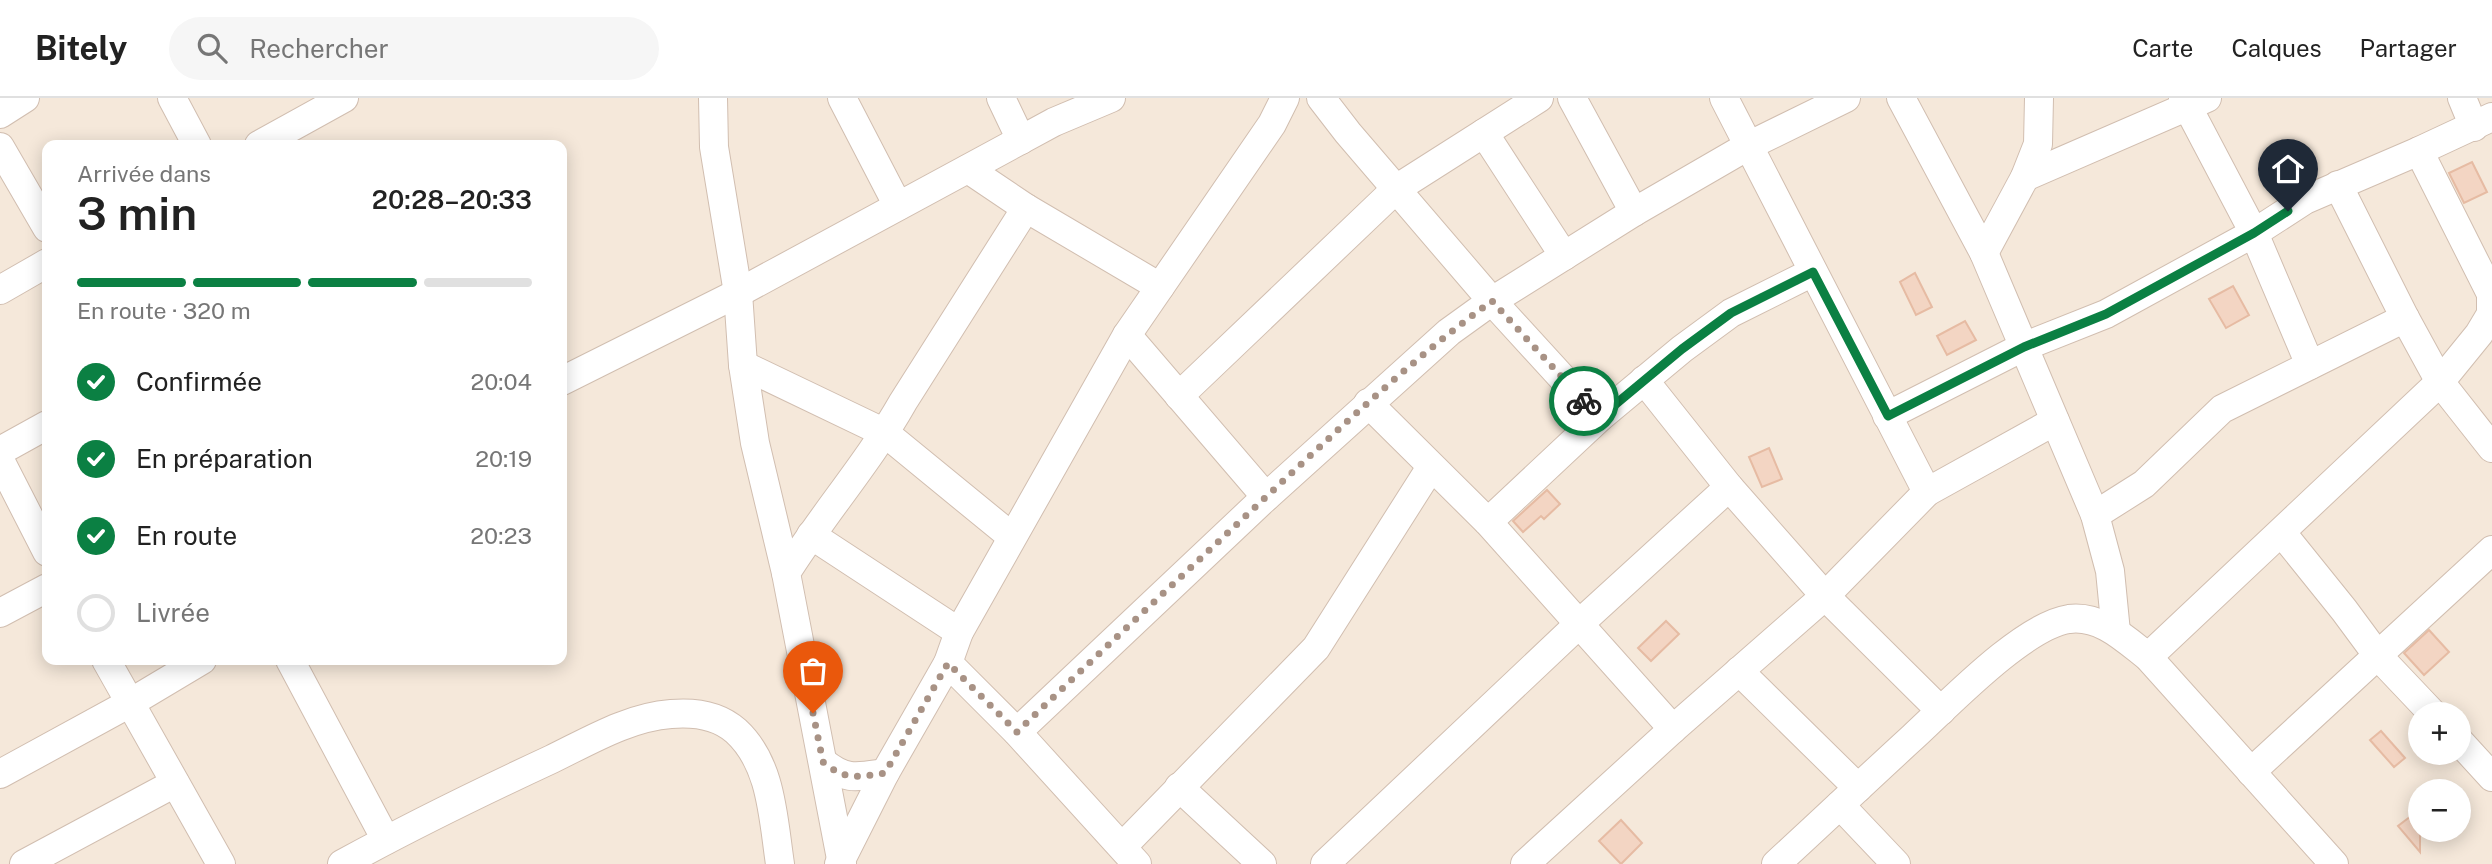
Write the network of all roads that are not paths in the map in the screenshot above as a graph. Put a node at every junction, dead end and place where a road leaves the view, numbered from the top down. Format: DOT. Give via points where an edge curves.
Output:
graph roads {
  1 [pos="25,98"];
  2 [pos="172,98"];
  3 [pos="344,98"];
  4 [pos="713,98"];
  5 [pos="842,98"];
  6 [pos="1001,98"];
  7 [pos="1111,98"];
  8 [pos="1285,98"];
  9 [pos="1321,98"];
  10 [pos="1539,98"];
  11 [pos="1572,98"];
  12 [pos="1724,98"];
  13 [pos="1846,98"];
  14 [pos="1901,98"];
  15 [pos="2039,98"];
  16 [pos="2462,98"];
  17 [pos="2192,101"];
  18 [pos="1506,107"];
  19 [pos="0,114"];
  20 [pos="2483,122"];
  21 [pos="1484,133"];
  22 [pos="194,140"];
  23 [pos="268,140"];
  24 [pos="1021,140"];
  25 [pos="1748,146"];
  26 [pos="0,147"];
  27 [pos="2419,151"];
  28 [pos="968,169"];
  29 [pos="2025,177"];
  30 [pos="2339,185"];
  31 [pos="1396,189"];
  32 [pos="898,206"];
  33 [pos="1027,208"];
  34 [pos="1634,212"];
  35 [pos="42,219"];
  36 [pos="2254,233"];
  37 [pos="1984,253"];
  38 [pos="1564,256"];
  39 [pos="42,266"];
  40 [pos="1813,272"];
  41 [pos="1160,287"];
  42 [pos="0,290"];
  43 [pos="738,293"];
  44 [pos="1492,301"];
  45 [pos="2404,318"];
  46 [pos="1127,335"];
  47 [pos="2024,347"];
  48 [pos="743,365"];
  49 [pos="2310,365"];
  50 [pos="567,378"];
  51 [pos="1644,380"];
  52 [pos="2440,382"];
  53 [pos="1180,396"];
  54 [pos="1368,403"];
  55 [pos="1888,416"];
  56 [pos="1599,418"];
  57 [pos="2054,421"];
  58 [pos="42,428"];
  59 [pos="885,433"];
  60 [pos="2492,448"];
  61 [pos="0,451"];
  62 [pos="0,460"];
  63 [pos="1431,467"];
  64 [pos="1728,487"];
  65 [pos="1927,492"];
  66 [pos="1266,497"];
  67 [pos="2095,515"];
  68 [pos="1488,522"];
  69 [pos="2282,533"];
  70 [pos="811,535"];
  71 [pos="1012,537"];
  72 [pos="42,542"];
  73 [pos="2492,550"];
  74 [pos="786,573"];
  75 [pos="42,590"];
  76 [pos="1825,596"];
  77 [pos="0,613"];
  78 [pos="1579,624"];
  79 [pos="959,632"];
  80 [pos="2116,632"];
  81 [pos="2378,656"];
  82 [pos="2148,657"];
  83 [pos="948,663"];
  84 [pos="109,665"];
  85 [pos="193,665"];
  86 [pos="293,665"];
  87 [pos="1739,671"];
  88 [pos="130,702"];
  89 [pos="2422,702"];
  90 [pos="1941,711"];
  91 [pos="1673,729"];
  92 [pos="1017,732"];
  93 [pos="2471,751"];
  94 [pos="823,762"];
  95 [pos="2488,766"];
  96 [pos="2251,772"];
  97 [pos="885,773"];
  98 [pos="0,774"];
  99 [pos="175,783"];
  100 [pos="1180,787"];
  101 [pos="1849,796"];
  102 [pos="386,841"];
  103 [pos="1130,858"];
  104 [pos="841,863"];
  105 [pos="24,864"];
  106 [pos="221,864"];
  107 [pos="342,864"];
  108 [pos="780,864"];
  109 [pos="1262,864"];
  110 [pos="1325,864"];
  111 [pos="1525,864"];
  112 [pos="1776,864"];
  113 [pos="1896,864"];
  114 [pos="2334,864"];
  1 -- 19 [label="street"];
  2 -- 22 [label="street"];
  3 -- 23 [label="street"];
  4 -- 43 [label="street" via="714,147"];
  5 -- 32 [label="street"];
  6 -- 24 [label="street"];
  7 -- 24 [label="street"];
  8 -- 41 [label="street"];
  9 -- 31 [label="street"];
  10 -- 18 [label="street"];
  11 -- 34 [label="street"];
  12 -- 25 [label="street"];
  13 -- 25 [label="street"];
  14 -- 37 [label="street"];
  15 -- 29 [label="street" via="2038,144"];
  16 -- 20 [label="street"];
  17 -- 29 [label="street"];
  17 -- 36 [label="street"];
  18 -- 21 [label="street"];
  20 -- 27 [label="street"];
  21 -- 31 [label="street"];
  21 -- 38 [label="street"];
  24 -- 28 [label="street"];
  25 -- 34 [label="street"];
  25 -- 40 [label="street"];
  26 -- 35 [label="street"];
  27 -- 30 [label="street"];
  27 -- 52 [label="street" via="2491,294 2491,314"];
  28 -- 32 [label="street"];
  28 -- 33 [label="street"];
  29 -- 37 [label="street"];
  30 -- 36 [label="street" via="2305,200"];
  30 -- 45 [label="street"];
  31 -- 44 [label="street"];
  31 -- 53 [label="street"];
  32 -- 43 [label="street"];
  33 -- 41 [label="street"];
  33 -- 59 [label="street"];
  34 -- 38 [label="street"];
  36 -- 47 [label="street" via="2106,314"];
  36 -- 49 [label="street"];
  37 -- 47 [label="street"];
  38 -- 44 [label="street"];
  39 -- 42 [label="street"];
  40 -- 51 [label="street" via="1731,313"];
  40 -- 55 [label="street"];
  41 -- 46 [label="street"];
  43 -- 48 [label="street"];
  43 -- 50 [label="street"];
  44 -- 54 [label="street"];
  44 -- 56 [label="street"];
  45 -- 49 [label="street"];
  45 -- 52 [label="street"];
  46 -- 53 [label="street"];
  46 -- 71 [label="street"];
  47 -- 55 [label="street"];
  47 -- 57 [label="street"];
  48 -- 59 [label="street"];
  48 -- 74 [label="street" via="755,443"];
  49 -- 67 [label="street" via="2222,409 2144,484"];
  51 -- 56 [label="street"];
  51 -- 64 [label="street"];
  52 -- 60 [label="street"];
  52 -- 69 [label="street"];
  53 -- 66 [label="street"];
  54 -- 63 [label="street"];
  54 -- 66 [label="street"];
  55 -- 65 [label="street"];
  56 -- 68 [label="street"];
  57 -- 65 [label="street"];
  57 -- 67 [label="street"];
  58 -- 61 [label="street"];
  59 -- 70 [label="street"];
  59 -- 71 [label="street"];
  62 -- 72 [label="street"];
  63 -- 68 [label="street"];
  63 -- 100 [label="street" via="1315,648"];
  64 -- 76 [label="street"];
  64 -- 78 [label="street"];
  65 -- 76 [label="street"];
  66 -- 92 [label="street"];
  67 -- 80 [label="street" via="2109,571"];
  68 -- 78 [label="street"];
  69 -- 81 [label="street"];
  69 -- 82 [label="street"];
  70 -- 74 [label="street"];
  70 -- 79 [label="street"];
  71 -- 79 [label="street"];
  73 -- 81 [label="street"];
  74 -- 94 [label="street"];
  75 -- 77 [label="street"];
  76 -- 87 [label="street"];
  76 -- 90 [label="street"];
  78 -- 91 [label="street"];
  78 -- 110 [label="street"];
  79 -- 83 [label="street"];
  80 -- 82 [label="street"];
  80 -- 90 [label="street" via="2093,620 2078,619 2038,630"];
  81 -- 89 [label="street"];
  81 -- 96 [label="street"];
  82 -- 96 [label="street"];
  83 -- 92 [label="street"];
  83 -- 97 [label="street"];
  84 -- 88 [label="street"];
  85 -- 88 [label="street"];
  86 -- 102 [label="street"];
  87 -- 91 [label="street"];
  87 -- 101 [label="street"];
  88 -- 98 [label="street"];
  88 -- 99 [label="street"];
  90 -- 101 [label="street"];
  91 -- 111 [label="street"];
  92 -- 103 [label="street"];
  93 -- 95 [label="street"];
  94 -- 97 [label="street" via="849,777"];
  94 -- 104 [label="street"];
  96 -- 114 [label="street"];
  97 -- 104 [label="street"];
  99 -- 105 [label="street"];
  99 -- 106 [label="street"];
  100 -- 103 [label="street"];
  100 -- 109 [label="street"];
  101 -- 112 [label="street"];
  101 -- 113 [label="street"];
  102 -- 107 [label="street"];
  102 -- 108 [label="street" via="622,726 670,714 714,716 735,730 756,756 767,784"];
}
